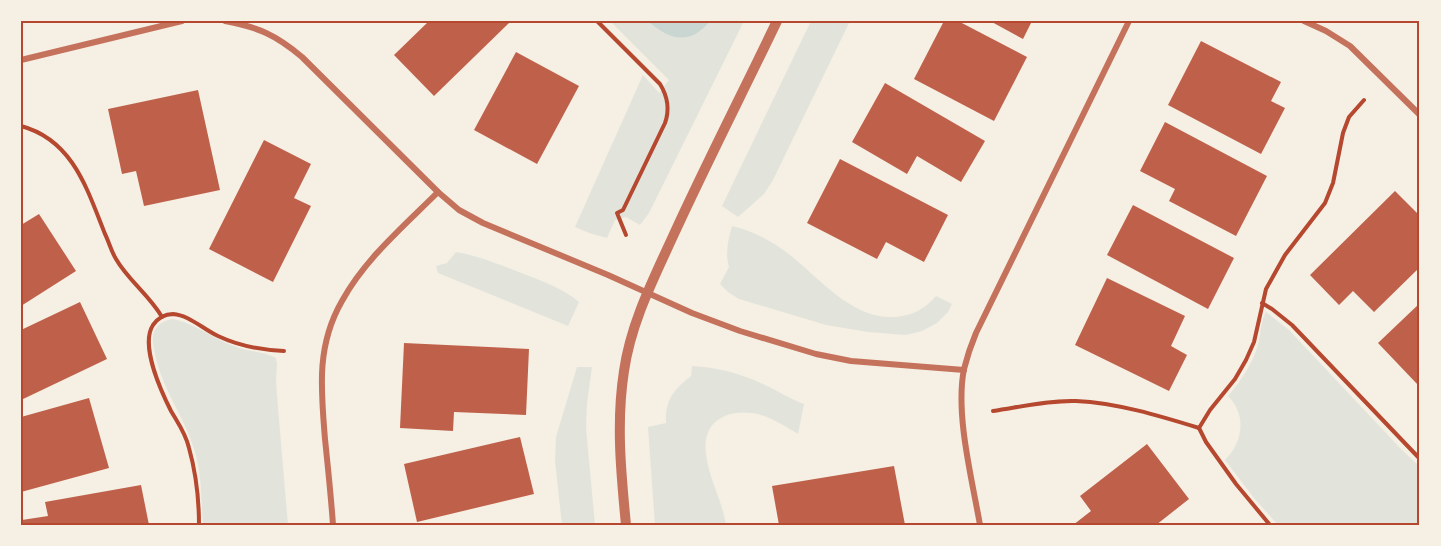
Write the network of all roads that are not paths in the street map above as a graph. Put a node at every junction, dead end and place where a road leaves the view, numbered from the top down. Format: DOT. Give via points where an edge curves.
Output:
graph roads {
  1 [pos="182,21"];
  2 [pos="225,21"];
  3 [pos="777,21"];
  4 [pos="1130,21"];
  5 [pos="1304,21"];
  6 [pos="21,60"];
  7 [pos="1420,115"];
  8 [pos="438,192"];
  9 [pos="647,293"];
  10 [pos="964,370"];
  11 [pos="333,525"];
  12 [pos="626,525"];
  13 [pos="980,525"];
  1 -- 6 [label="street"];
  2 -- 8 [label="street" via="261,30 283,41"];
  3 -- 9 [label="street"];
  4 -- 10 [label="street" via="980,326"];
  5 -- 7 [label="street" via="1350,46"];
  8 -- 9 [label="street" via="470,217"];
  8 -- 11 [label="street" via="355,280 326,339 321,392"];
  9 -- 10 [label="street" via="708,320 816,354 851,361"];
  9 -- 12 [label="street" via="624,369 620,443"];
  10 -- 13 [label="street" via="962,412"];
}
